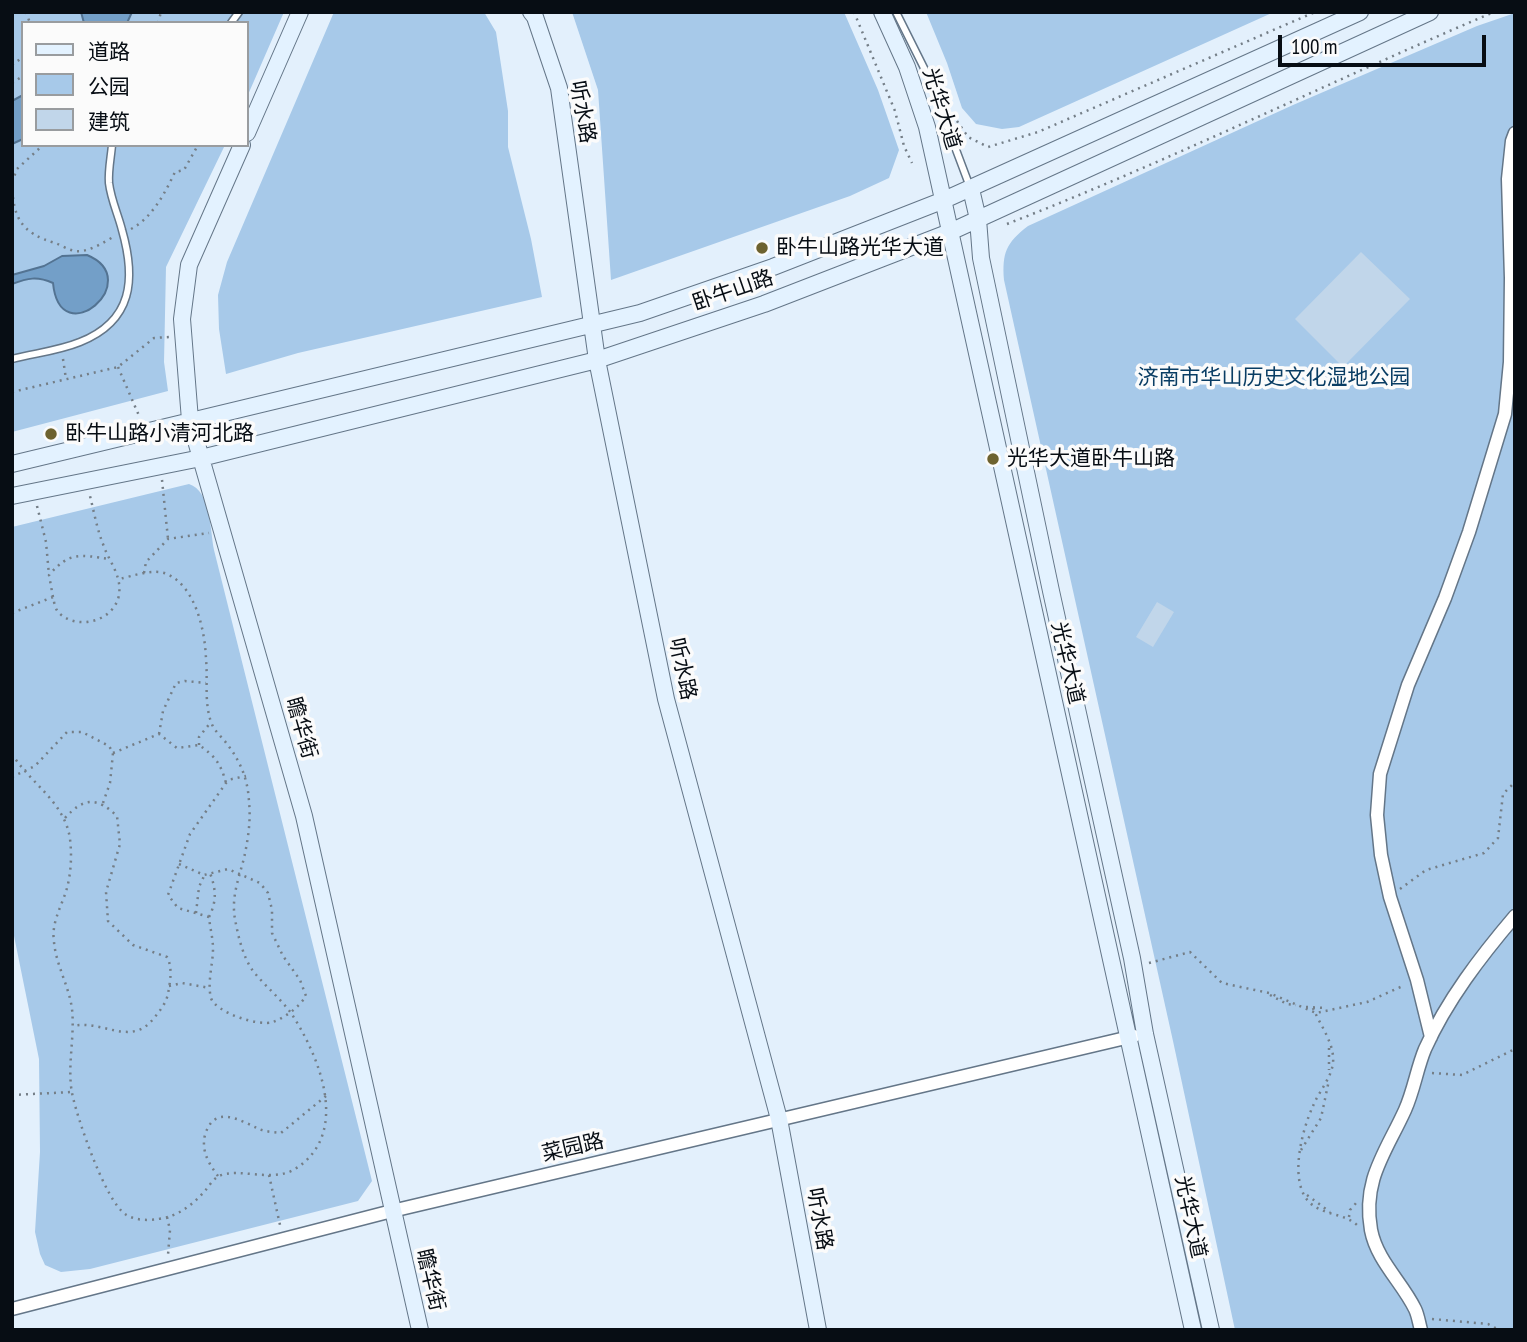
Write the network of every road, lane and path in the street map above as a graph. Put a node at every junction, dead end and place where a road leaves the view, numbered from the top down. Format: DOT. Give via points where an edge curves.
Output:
graph roads {
  1 [pos="300,12"];
  2 [pos="531,12"];
  3 [pos="854,12"];
  4 [pos="882,12"];
  5 [pos="896,12"];
  6 [pos="1314,12"];
  7 [pos="1360,12"];
  8 [pos="1430,12"];
  9 [pos="1494,12"];
  10 [pos="248,131"];
  11 [pos="1515,133"];
  12 [pos="968,137"];
  13 [pos="41,147"];
  14 [pos="112,147"];
  15 [pos="197,147"];
  16 [pos="241,147"];
  17 [pos="912,163"];
  18 [pos="12,183"];
  19 [pos="971,189"];
  20 [pos="944,200"];
  21 [pos="978,219"];
  22 [pos="1007,224"];
  23 [pos="950,232"];
  24 [pos="123,233"];
  25 [pos="592,326"];
  26 [pos="183,335"];
  27 [pos="62,349"];
  28 [pos="12,359"];
  29 [pos="597,360"];
  30 [pos="118,367"];
  31 [pos="65,379"];
  32 [pos="12,392"];
  33 [pos="190,420"];
  34 [pos="146,431"];
  35 [pos="201,458"];
  36 [pos="12,464"];
  37 [pos="160,465"];
  38 [pos="86,480"];
  39 [pos="33,491"];
  40 [pos="12,496"];
  41 [pos="222,530"];
  42 [pos="168,540"];
  43 [pos="110,559"];
  44 [pos="144,573"];
  45 [pos="48,575"];
  46 [pos="119,579"];
  47 [pos="53,597"];
  48 [pos="12,613"];
  49 [pos="206,683"];
  50 [pos="211,722"];
  51 [pos="159,734"];
  52 [pos="199,745"];
  53 [pos="113,753"];
  54 [pos="12,754"];
  55 [pos="24,770"];
  56 [pos="246,776"];
  57 [pos="12,777"];
  58 [pos="1515,782"];
  59 [pos="226,783"];
  60 [pos="103,803"];
  61 [pos="64,819"];
  62 [pos="180,864"];
  63 [pos="210,873"];
  64 [pos="239,873"];
  65 [pos="204,875"];
  66 [pos="1390,897"];
  67 [pos="196,914"];
  68 [pos="1515,916"];
  69 [pos="209,917"];
  70 [pos="1149,962"];
  71 [pos="1412,982"];
  72 [pos="169,986"];
  73 [pos="1251,986"];
  74 [pos="210,988"];
  75 [pos="1313,1008"];
  76 [pos="290,1012"];
  77 [pos="1316,1013"];
  78 [pos="73,1026"];
  79 [pos="1137,1036"];
  80 [pos="1431,1037"];
  81 [pos="1515,1049"];
  82 [pos="1418,1070"];
  83 [pos="72,1092"];
  84 [pos="12,1095"];
  85 [pos="326,1096"];
  86 [pos="779,1119"];
  87 [pos="270,1175"];
  88 [pos="218,1176"];
  89 [pos="392,1211"];
  90 [pos="1370,1213"];
  91 [pos="167,1217"];
  92 [pos="1371,1230"];
  93 [pos="285,1238"];
  94 [pos="166,1269"];
  95 [pos="12,1309"];
  96 [pos="1419,1324"];
  97 [pos="420,1330"];
  98 [pos="818,1330"];
  99 [pos="1193,1330"];
  100 [pos="1210,1330"];
  101 [pos="1499,1330"];
  1 -- 10 [label="main road"];
  2 -- 25 [label="main road, 听水路" via="559,88"];
  3 -- 17 [label="path"];
  4 -- 20 [label="main road, 光华大道" via="928,127"];
  5 -- 19 [label="lane" via="929,78"];
  6 -- 12 [label="path" via="1038,132 988,147"];
  7 -- 19 [label="main road"];
  8 -- 21 [label="main road, 卧牛山路"];
  9 -- 22 [label="path" via="1097,189"];
  11 -- 66 [label="street" via="1508,179 1510,362 1505,414 1469,532 1408,685 1380,774 1377,815"];
  13 -- 18 [label="path" via="17,169"];
  14 -- 24 [label="lane" via="109,181"];
  15 -- 24 [label="path" via="148,215"];
  16 -- 26 [label="main road, 瞻华街" via="189,265"];
  18 -- 24 [label="path" via="20,221 45,241 76,251"];
  19 -- 20 [label="main road"];
  19 -- 21 [label="main road, 光华大道"];
  20 -- 23 [label="main road, 光华大道"];
  20 -- 25 [label="main road" via="773,267"];
  21 -- 23 [label="main road, 卧牛山路"];
  21 -- 79 [label="main road, 光华大道" via="981,258 1132,958"];
  23 -- 29 [label="main road, 卧牛山路" via="764,304"];
  23 -- 79 [label="main road, 光华大道"];
  24 -- 27 [label="lane" via="130,280 125,306 108,326"];
  25 -- 29 [label="main road, 听水路"];
  25 -- 33 [label="main road"];
  26 -- 30 [label="path" via="154,338"];
  26 -- 33 [label="main road, 瞻华街"];
  27 -- 28 [label="lane"];
  27 -- 31 [label="path"];
  29 -- 35 [label="main road, 卧牛山路"];
  29 -- 86 [label="main road, 听水路" via="666,699"];
  30 -- 31 [label="path"];
  30 -- 34 [label="path"];
  31 -- 32 [label="path"];
  33 -- 34 [label="main road"];
  33 -- 35 [label="main road, 瞻华街"];
  34 -- 36 [label="main road"];
  35 -- 37 [label="main road, 卧牛山路"];
  35 -- 41 [label="main road, 瞻华街"];
  37 -- 38 [label="main road, 卧牛山路"];
  37 -- 42 [label="path"];
  38 -- 39 [label="main road, 卧牛山路"];
  38 -- 43 [label="path"];
  39 -- 40 [label="main road, 卧牛山路"];
  39 -- 45 [label="path" via="46,542"];
  41 -- 42 [label="path"];
  41 -- 89 [label="main road, 瞻华街" via="304,816"];
  42 -- 44 [label="path" via="146,562"];
  43 -- 45 [label="path" via="76,555 61,561"];
  43 -- 46 [label="path"];
  44 -- 46 [label="path"];
  44 -- 49 [label="path" via="165,572 195,605"];
  45 -- 47 [label="path"];
  46 -- 47 [label="path" via="119,597 112,608 90,623 67,618 57,610"];
  47 -- 48 [label="path"];
  49 -- 50 [label="path"];
  49 -- 51 [label="path" via="176,683"];
  50 -- 52 [label="path" via="199,737"];
  50 -- 56 [label="path"];
  51 -- 52 [label="path" via="177,748"];
  51 -- 53 [label="path"];
  52 -- 59 [label="path" via="214,755"];
  53 -- 55 [label="path" via="109,746 82,732 67,732 44,759"];
  53 -- 60 [label="path"];
  54 -- 55 [label="path"];
  55 -- 57 [label="path"];
  55 -- 61 [label="path"];
  56 -- 59 [label="path"];
  56 -- 64 [label="path" via="250,805"];
  58 -- 66 [label="path" via="1503,794 1498,838 1484,853 1426,870"];
  59 -- 62 [label="path" via="190,834"];
  60 -- 61 [label="path" via="87,801"];
  60 -- 72 [label="path" via="120,825 120,844 106,892 108,921 133,945 167,957"];
  61 -- 78 [label="path" via="70,838 70,874 55,920 54,941"];
  62 -- 65 [label="path"];
  62 -- 67 [label="path" via="168,895 178,908"];
  63 -- 64 [label="path" via="228,869"];
  63 -- 65 [label="path"];
  63 -- 69 [label="path" via="215,905"];
  64 -- 76 [label="path" via="234,914 239,940 252,970"];
  64 -- 76 [label="path" via="260,883 268,893 272,933 306,996"];
  65 -- 67 [label="path"];
  66 -- 71 [label="street"];
  67 -- 69 [label="path"];
  68 -- 80 [label="street" via="1480,958"];
  69 -- 74 [label="path" via="213,945"];
  70 -- 77 [label="path" via="1191,952 1222,983 1269,993"];
  71 -- 75 [label="path" via="1343,1009"];
  71 -- 77 [label="path" via="1367,1002"];
  71 -- 80 [label="street"];
  72 -- 74 [label="path" via="182,983"];
  72 -- 78 [label="path" via="161,1009 136,1032 84,1023"];
  73 -- 75 [label="path" via="1287,1004"];
  74 -- 76 [label="path" via="211,1000 218,1008 251,1021 273,1022"];
  75 -- 92 [label="path" via="1333,1061 1302,1137 1298,1176 1308,1201"];
  76 -- 85 [label="path" via="316,1060"];
  77 -- 90 [label="path" via="1329,1043 1329,1086 1321,1118 1297,1158 1302,1191 1331,1213"];
  78 -- 83 [label="path"];
  79 -- 86 [label="street, 菜园路"];
  79 -- 99 [label="main road, 光华大道"];
  79 -- 100 [label="main road, 光华大道"];
  80 -- 82 [label="street"];
  81 -- 82 [label="path" via="1462,1075"];
  82 -- 90 [label="street" via="1406,1108 1369,1186"];
  83 -- 84 [label="path"];
  83 -- 91 [label="path" via="111,1199 125,1214 142,1220"];
  85 -- 87 [label="path" via="326,1124 318,1146 291,1172"];
  85 -- 88 [label="path" via="281,1133 233,1118 212,1122 204,1147"];
  86 -- 89 [label="street, 菜园路"];
  86 -- 98 [label="main road, 听水路"];
  87 -- 88 [label="path"];
  87 -- 93 [label="path"];
  88 -- 91 [label="path" via="189,1208"];
  89 -- 93 [label="street, 菜园路"];
  89 -- 97 [label="main road, 瞻华街"];
  90 -- 92 [label="street"];
  91 -- 94 [label="path"];
  92 -- 96 [label="street"];
  93 -- 94 [label="street, 菜园路"];
  94 -- 95 [label="street, 菜园路"];
  96 -- 101 [label="path" via="1447,1319 1488,1324"];
}
